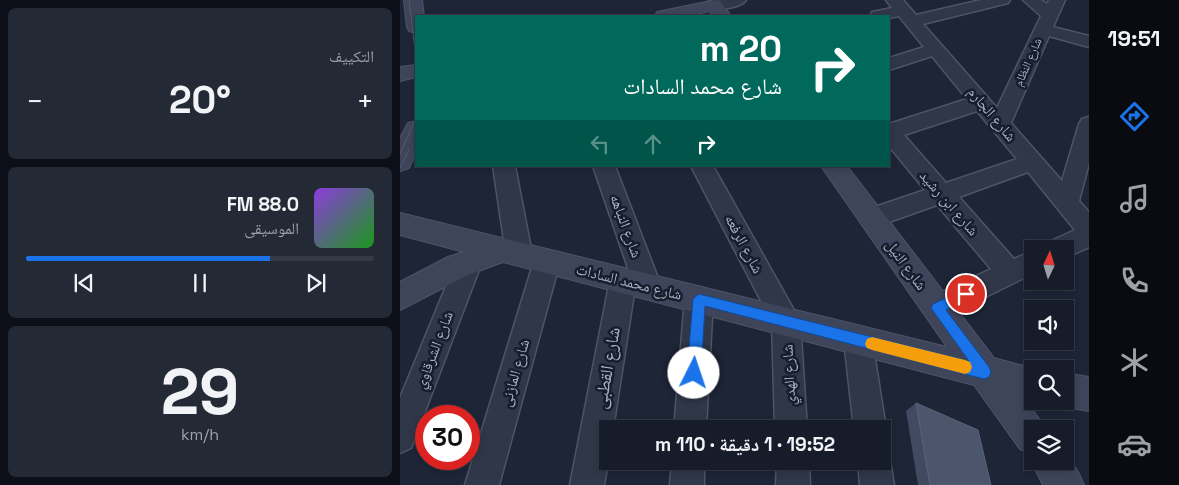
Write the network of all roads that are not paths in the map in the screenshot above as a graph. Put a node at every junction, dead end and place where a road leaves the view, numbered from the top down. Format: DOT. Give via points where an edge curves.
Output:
graph roads {
  1 [pos="413,0"];
  2 [pos="738,0"];
  3 [pos="1002,0"];
  4 [pos="1031,0"];
  5 [pos="904,10"];
  6 [pos="718,11"];
  7 [pos="1050,14"];
  8 [pos="675,15"];
  9 [pos="882,15"];
  10 [pos="415,18"];
  11 [pos="1089,42"];
  12 [pos="937,49"];
  13 [pos="890,64"];
  14 [pos="415,71"];
  15 [pos="400,74"];
  16 [pos="981,102"];
  17 [pos="1000,124"];
  18 [pos="1089,124"];
  19 [pos="415,131"];
  20 [pos="890,132"];
  21 [pos="890,133"];
  22 [pos="400,162"];
  23 [pos="1032,162"];
  24 [pos="504,167"];
  25 [pos="604,167"];
  26 [pos="703,167"];
  27 [pos="834,167"];
  28 [pos="941,194"];
  29 [pos="1066,202"];
  30 [pos="872,218"];
  31 [pos="400,224"];
  32 [pos="1089,229"];
  33 [pos="1089,235"];
  34 [pos="1074,242"];
  35 [pos="511,252"];
  36 [pos="547,261"];
  37 [pos="468,262"];
  38 [pos="1021,268"];
  39 [pos="635,283"];
  40 [pos="400,297"];
  41 [pos="699,299"];
  42 [pos="937,308"];
  43 [pos="786,321"];
  44 [pos="858,340"];
  45 [pos="984,372"];
  46 [pos="1024,382"];
  47 [pos="1074,392"];
  48 [pos="1089,394"];
  49 [pos="691,420"];
  50 [pos="791,420"];
  51 [pos="869,420"];
  52 [pos="1024,426"];
  53 [pos="400,437"];
  54 [pos="688,470"];
  55 [pos="793,470"];
  56 [pos="875,470"];
  57 [pos="1055,470"];
  58 [pos="482,485"];
  59 [pos="587,485"];
  60 [pos="687,485"];
  61 [pos="794,485"];
  62 [pos="877,485"];
  63 [pos="1065,485"];
  1 -- 10 [label="main road"];
  2 -- 6 [label="street"];
  3 -- 5 [label="street"];
  4 -- 7 [label="street"];
  5 -- 9 [label="street"];
  5 -- 12 [label="street, شارع الجارم"];
  6 -- 8 [label="main road"];
  7 -- 11 [label="street"];
  7 -- 17 [label="street, شارع النظام"];
  12 -- 13 [label="street"];
  12 -- 16 [label="street, شارع الجارم"];
  14 -- 15 [label="main road"];
  16 -- 17 [label="street, شارع الجارم"];
  16 -- 20 [label="street"];
  17 -- 23 [label="street, شارع الجارم"];
  18 -- 29 [label="street"];
  19 -- 22 [label="main road"];
  21 -- 28 [label="street, شارع ابن رشيد"];
  23 -- 28 [label="street"];
  23 -- 29 [label="street, شارع الجارم"];
  24 -- 35 [label="street"];
  25 -- 39 [label="street, شارع النباهه"];
  26 -- 43 [label="street, شارع الرفعه"];
  27 -- 30 [label="main road, شارع النيل"];
  28 -- 30 [label="street"];
  28 -- 38 [label="street, شارع ابن رشيد"];
  29 -- 32 [label="street, شارع الجارم"];
  30 -- 42 [label="main road, شارع النيل"];
  31 -- 35 [label="main road, شارع محمد السادات"];
  33 -- 34 [label="street"];
  35 -- 36 [label="main road, شارع محمد السادات"];
  35 -- 37 [label="main road"];
  36 -- 39 [label="main road, شارع محمد السادات"];
  36 -- 58 [label="street, شارع المازنى"];
  37 -- 40 [label="main road"];
  37 -- 53 [label="street, شارع الشرقاوي"];
  38 -- 42 [label="street"];
  39 -- 41 [label="main road, شارع محمد السادات"];
  39 -- 59 [label="street, شارع القطبى"];
  41 -- 43 [label="main road, شارع محمد السادات"];
  41 -- 49 [label="street"];
  42 -- 45 [label="main road, شارع النيل"];
  43 -- 44 [label="main road, شارع محمد السادات"];
  43 -- 50 [label="street, شارع الهدي"];
  44 -- 45 [label="main road, شارع محمد السادات"];
  44 -- 51 [label="street"];
  45 -- 46 [label="main road, شارع محمد السادات"];
  45 -- 52 [label="main road, شارع النيل"];
  47 -- 48 [label="main road"];
  54 -- 60 [label="street"];
  55 -- 61 [label="street"];
  56 -- 62 [label="street"];
  57 -- 63 [label="main road"];
}
